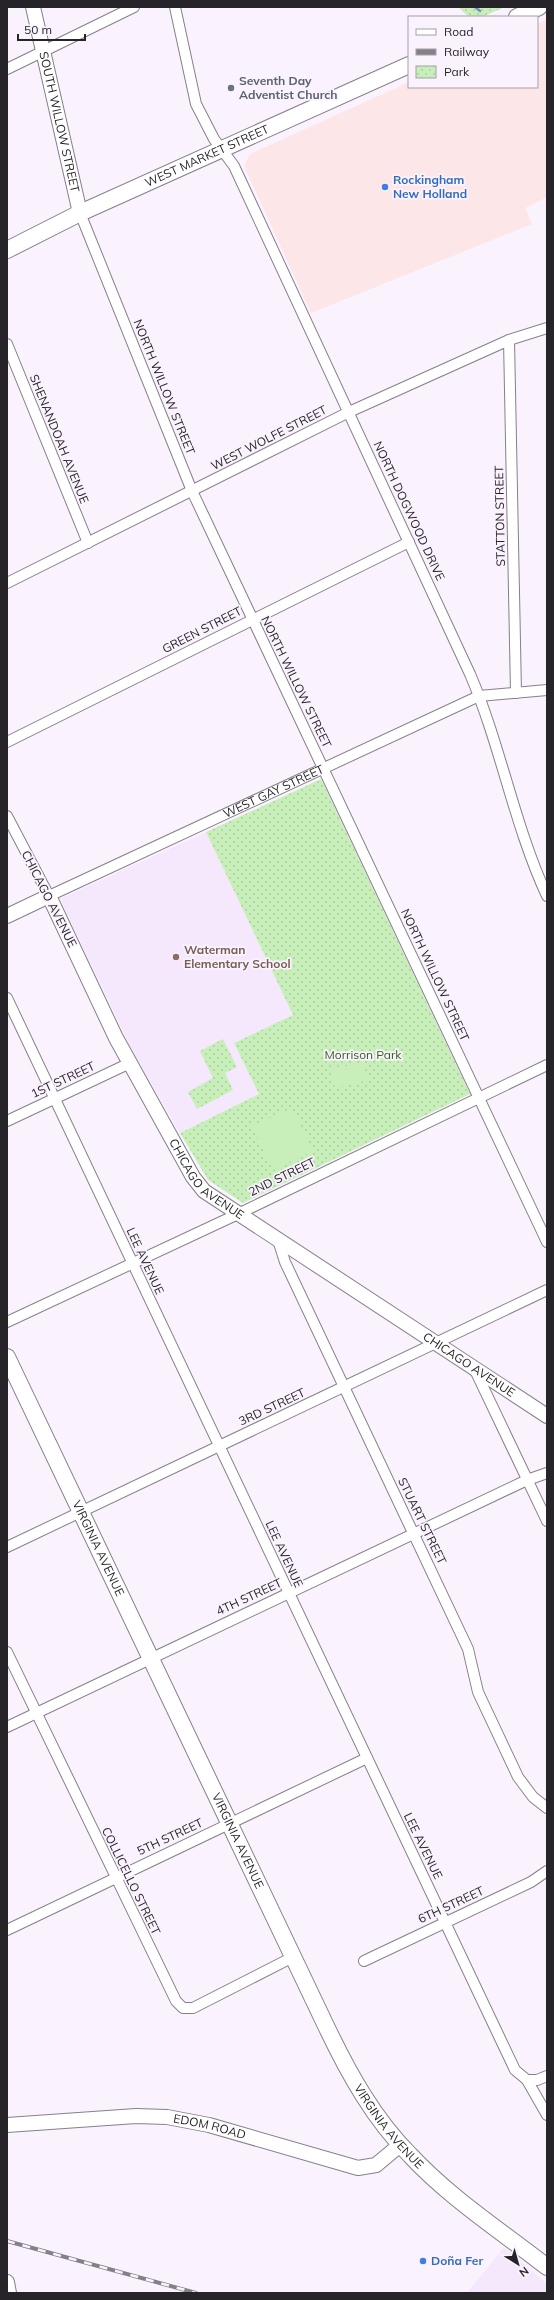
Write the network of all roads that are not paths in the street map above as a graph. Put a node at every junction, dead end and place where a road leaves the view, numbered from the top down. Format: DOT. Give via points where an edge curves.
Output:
graph roads {
  1 [pos="33,7"];
  2 [pos="134,7"];
  3 [pos="174,7"];
  4 [pos="539,7"];
  5 [pos="518,16"];
  6 [pos="43,52"];
  7 [pos="408,65"];
  8 [pos="7,69"];
  9 [pos="221,149"];
  10 [pos="80,213"];
  11 [pos="7,250"];
  12 [pos="547,328"];
  13 [pos="509,340"];
  14 [pos="7,344"];
  15 [pos="349,412"];
  16 [pos="192,491"];
  17 [pos="408,542"];
  18 [pos="88,543"];
  19 [pos="7,583"];
  20 [pos="252,620"];
  21 [pos="547,690"];
  22 [pos="516,693"];
  23 [pos="479,696"];
  24 [pos="7,742"];
  25 [pos="323,768"];
  26 [pos="7,816"];
  27 [pos="49,896"];
  28 [pos="547,896"];
  29 [pos="7,916"];
  30 [pos="7,998"];
  31 [pos="130,1063"];
  32 [pos="547,1065"];
  33 [pos="478,1097"];
  34 [pos="54,1098"];
  35 [pos="7,1121"];
  36 [pos="238,1214"];
  37 [pos="278,1240"];
  38 [pos="547,1242"];
  39 [pos="131,1263"];
  40 [pos="547,1290"];
  41 [pos="7,1322"];
  42 [pos="436,1343"];
  43 [pos="7,1357"];
  44 [pos="474,1368"];
  45 [pos="344,1387"];
  46 [pos="547,1416"];
  47 [pos="219,1446"];
  48 [pos="547,1473"];
  49 [pos="526,1480"];
  50 [pos="81,1512"];
  51 [pos="547,1521"];
  52 [pos="413,1534"];
  53 [pos="7,1547"];
  54 [pos="289,1593"];
  55 [pos="7,1652"];
  56 [pos="150,1659"];
  57 [pos="36,1713"];
  58 [pos="7,1727"];
  59 [pos="367,1758"];
  60 [pos="547,1808"];
  61 [pos="229,1824"];
  62 [pos="547,1871"];
  63 [pos="115,1878"];
  64 [pos="445,1922"];
  65 [pos="7,1930"];
  66 [pos="294,1957"];
  67 [pos="364,1961"];
  68 [pos="547,2076"];
  69 [pos="527,2080"];
  70 [pos="547,2115"];
  71 [pos="7,2125"];
  72 [pos="400,2145"];
  73 [pos="547,2266"];
  74 [pos="7,2282"];
  75 [pos="9,2293"];
  1 -- 6 [label="street, SOUTH WILLOW STREET"];
  2 -- 6 [label="street"];
  3 -- 9 [label="street, NORTH DOGWOOD DRIVE" via="196,104"];
  4 -- 5 [label="main road"];
  6 -- 8 [label="street"];
  6 -- 10 [label="street, SOUTH WILLOW STREET"];
  7 -- 9 [label="main road, WEST MARKET STREET"];
  9 -- 10 [label="main road, WEST MARKET STREET"];
  9 -- 15 [label="street, NORTH DOGWOOD DRIVE" via="234,166"];
  10 -- 11 [label="main road, WEST MARKET STREET"];
  10 -- 16 [label="street, NORTH WILLOW STREET"];
  12 -- 13 [label="street, WEST WOLFE STREET"];
  13 -- 15 [label="street, WEST WOLFE STREET"];
  13 -- 22 [label="street, STATTON STREET"];
  14 -- 18 [label="street, SHENANDOAH AVENUE"];
  15 -- 16 [label="street, WEST WOLFE STREET"];
  15 -- 17 [label="street, NORTH DOGWOOD DRIVE"];
  16 -- 18 [label="street, WEST WOLFE STREET"];
  16 -- 20 [label="street, NORTH WILLOW STREET"];
  17 -- 20 [label="street, GREEN STREET"];
  17 -- 23 [label="street, NORTH DOGWOOD DRIVE"];
  18 -- 19 [label="street, WEST WOLFE STREET"];
  20 -- 24 [label="street, GREEN STREET"];
  20 -- 25 [label="street, NORTH WILLOW STREET"];
  21 -- 22 [label="street, WEST GAY STREET"];
  22 -- 23 [label="street, WEST GAY STREET"];
  23 -- 25 [label="street, WEST GAY STREET"];
  23 -- 28 [label="street, NORTH DOGWOOD DRIVE" via="529,851"];
  25 -- 27 [label="street, WEST GAY STREET"];
  25 -- 33 [label="street, NORTH WILLOW STREET"];
  26 -- 27 [label="street, CHICAGO AVENUE"];
  27 -- 29 [label="street, WEST GAY STREET"];
  27 -- 31 [label="street, CHICAGO AVENUE"];
  30 -- 34 [label="street, LEE AVENUE"];
  31 -- 34 [label="street, 1ST STREET"];
  31 -- 36 [label="street, CHICAGO AVENUE" via="196,1181 211,1197"];
  32 -- 33 [label="street, 2ND STREET"];
  33 -- 36 [label="street, 2ND STREET"];
  33 -- 38 [label="street, NORTH WILLOW STREET"];
  34 -- 35 [label="street, 1ST STREET"];
  34 -- 39 [label="street, LEE AVENUE"];
  36 -- 37 [label="street, CHICAGO AVENUE"];
  36 -- 39 [label="street, 2ND STREET"];
  37 -- 42 [label="street, CHICAGO AVENUE"];
  37 -- 45 [label="street, STUART STREET" via="285,1262"];
  39 -- 41 [label="street, 2ND STREET"];
  39 -- 47 [label="street, LEE AVENUE"];
  40 -- 42 [label="street, 3RD STREET"];
  42 -- 44 [label="street, CHICAGO AVENUE"];
  42 -- 45 [label="street, 3RD STREET"];
  43 -- 50 [label="main road, VIRGINIA AVENUE"];
  44 -- 46 [label="street, CHICAGO AVENUE"];
  44 -- 49 [label="street"];
  45 -- 47 [label="street, 3RD STREET"];
  45 -- 52 [label="street, STUART STREET"];
  47 -- 50 [label="street, 3RD STREET"];
  47 -- 54 [label="street, LEE AVENUE"];
  48 -- 49 [label="street, 4TH STREET"];
  49 -- 51 [label="street"];
  49 -- 52 [label="street, 4TH STREET"];
  50 -- 53 [label="street, 3RD STREET"];
  50 -- 56 [label="main road, VIRGINIA AVENUE"];
  52 -- 54 [label="street, 4TH STREET"];
  52 -- 60 [label="street, STUART STREET" via="466,1645 478,1692 508,1756 522,1784"];
  54 -- 56 [label="street, 4TH STREET"];
  54 -- 59 [label="street, LEE AVENUE"];
  55 -- 57 [label="street, COLLICELLO STREET"];
  56 -- 57 [label="street, 4TH STREET"];
  56 -- 61 [label="main road, VIRGINIA AVENUE"];
  57 -- 58 [label="street, 4TH STREET"];
  57 -- 63 [label="street, COLLICELLO STREET"];
  59 -- 61 [label="street, 5TH STREET"];
  59 -- 64 [label="street, LEE AVENUE"];
  61 -- 63 [label="street, 5TH STREET"];
  61 -- 66 [label="main road, VIRGINIA AVENUE"];
  62 -- 64 [label="street, 6TH STREET" via="531,1882"];
  63 -- 65 [label="street, 5TH STREET"];
  63 -- 66 [label="street, COLLICELLO STREET" via="176,2001 183,2008 193,2008"];
  64 -- 67 [label="street, 6TH STREET"];
  64 -- 69 [label="street, LEE AVENUE" via="515,2070"];
  66 -- 72 [label="main road, VIRGINIA AVENUE" via="350,2074"];
  68 -- 69 [label="street"];
  69 -- 70 [label="street, LEE AVENUE"];
  71 -- 72 [label="street, EDOM ROAD" via="136,2116 167,2117 209,2125 358,2168 376,2164"];
  72 -- 73 [label="main road, VIRGINIA AVENUE" via="444,2187"];
  74 -- 75 [label="street"];
}
